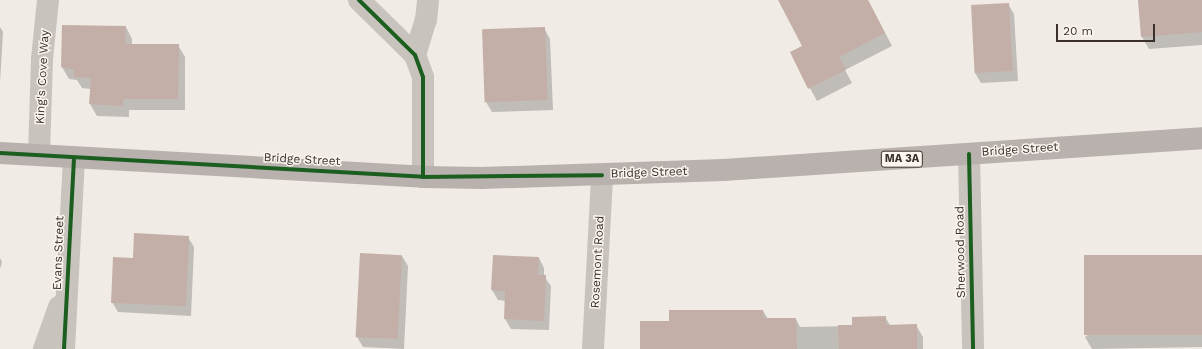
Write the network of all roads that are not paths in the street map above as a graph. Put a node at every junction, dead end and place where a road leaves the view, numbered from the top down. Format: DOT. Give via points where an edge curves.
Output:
graph roads {
  1 [pos="48,0"];
  2 [pos="359,0"];
  3 [pos="428,0"];
  4 [pos="415,55"];
  5 [pos="1202,138"];
  6 [pos="0,153"];
  7 [pos="969,154"];
  8 [pos="39,155"];
  9 [pos="74,158"];
  10 [pos="602,175"];
  11 [pos="423,177"];
  12 [pos="67,286"];
  13 [pos="44,349"];
  14 [pos="64,349"];
  15 [pos="593,349"];
  16 [pos="973,349"];
  1 -- 8 [label="street, King's Cove Way" via="42,59"];
  2 -- 4 [label="street"];
  3 -- 4 [label="street" via="426,20"];
  4 -- 11 [label="street" via="423,77"];
  5 -- 7 [label="main road, Bridge Street / MA 3A"];
  6 -- 8 [label="main road, Bridge Street / MA 3A"];
  7 -- 10 [label="main road, Bridge Street / MA 3A"];
  7 -- 16 [label="street, Sherwood Road"];
  8 -- 9 [label="main road, Bridge Street / MA 3A"];
  9 -- 11 [label="main road, Bridge Street / MA 3A"];
  9 -- 12 [label="street, Evans Street"];
  10 -- 11 [label="main road, Bridge Street / MA 3A"];
  10 -- 15 [label="street, Rosemont Road"];
  12 -- 13 [label="street"];
  12 -- 14 [label="street, Evans Street"];
}
